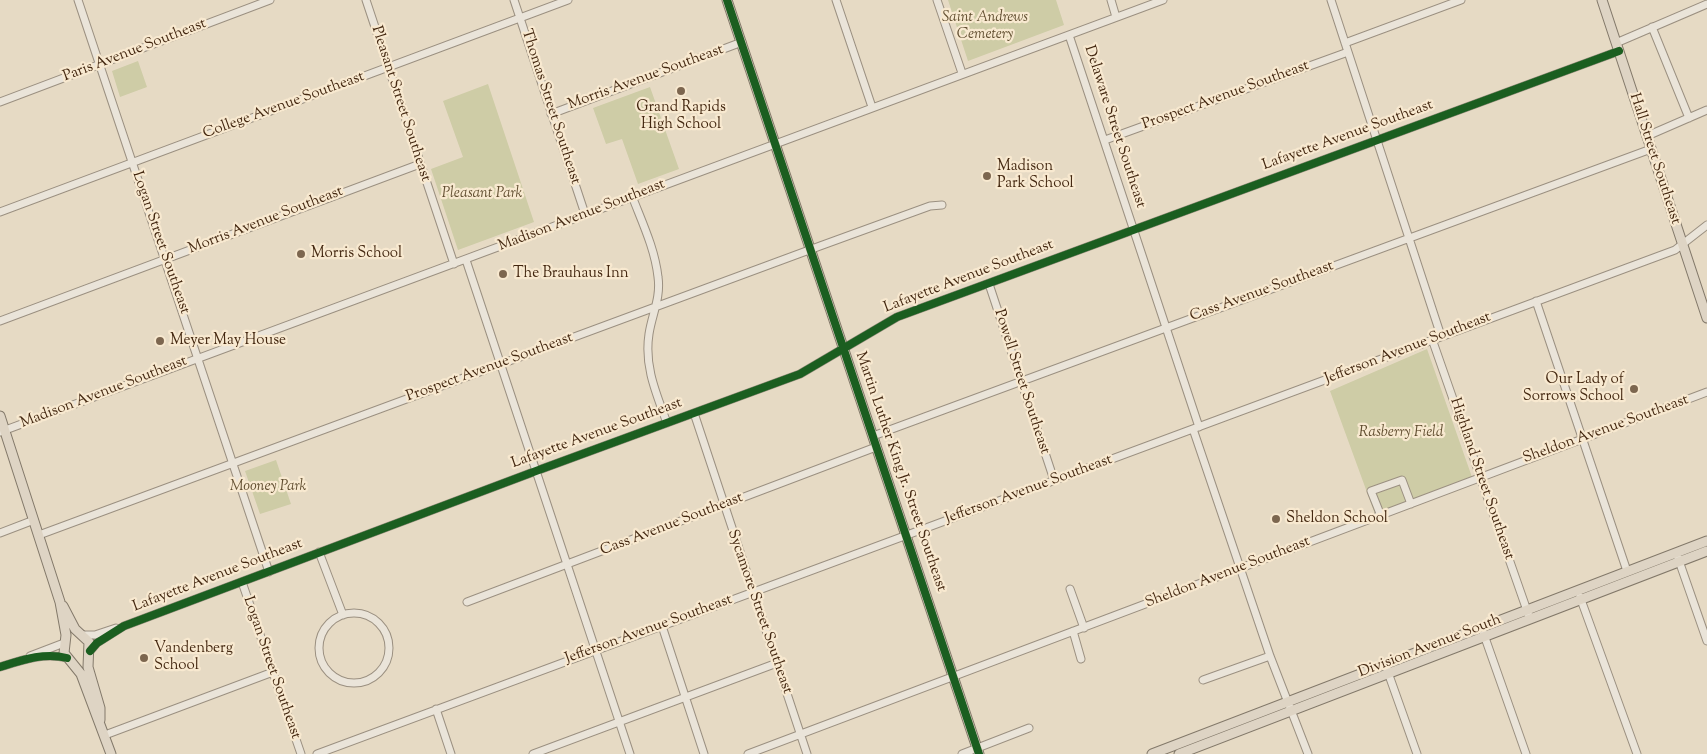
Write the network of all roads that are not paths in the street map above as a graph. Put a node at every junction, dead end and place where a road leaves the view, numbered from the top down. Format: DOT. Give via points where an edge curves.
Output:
graph roads {
  1 [pos="78,0"];
  2 [pos="270,0"];
  3 [pos="366,0"];
  4 [pos="514,0"];
  5 [pos="568,0"];
  6 [pos="727,0"];
  7 [pos="836,0"];
  8 [pos="937,0"];
  9 [pos="1111,0"];
  10 [pos="1163,0"];
  11 [pos="1331,0"];
  12 [pos="1461,0"];
  13 [pos="1602,0"];
  14 [pos="1707,4"];
  15 [pos="1116,17"];
  16 [pos="520,18"];
  17 [pos="1652,27"];
  18 [pos="1069,35"];
  19 [pos="742,42"];
  20 [pos="1345,43"];
  21 [pos="1618,47"];
  22 [pos="1348,52"];
  23 [pos="98,64"];
  24 [pos="388,67"];
  25 [pos="962,74"];
  26 [pos="0,102"];
  27 [pos="872,108"];
  28 [pos="1707,110"];
  29 [pos="550,114"];
  30 [pos="1690,118"];
  31 [pos="1647,136"];
  32 [pos="1104,140"];
  33 [pos="1378,140"];
  34 [pos="777,143"];
  35 [pos="1651,149"];
  36 [pos="132,162"];
  37 [pos="420,164"];
  38 [pos="632,196"];
  39 [pos="942,204"];
  40 [pos="0,212"];
  41 [pos="585,214"];
  42 [pos="1707,226"];
  43 [pos="1133,230"];
  44 [pos="1408,238"];
  45 [pos="1682,246"];
  46 [pos="811,249"];
  47 [pos="166,259"];
  48 [pos="466,260"];
  49 [pos="454,264"];
  50 [pos="989,284"];
  51 [pos="1536,301"];
  52 [pos="658,306"];
  53 [pos="1707,318"];
  54 [pos="0,321"];
  55 [pos="1166,328"];
  56 [pos="1441,336"];
  57 [pos="1432,339"];
  58 [pos="844,348"];
  59 [pos="198,358"];
  60 [pos="501,364"];
  61 [pos="1020,382"];
  62 [pos="1707,392"];
  63 [pos="694,413"];
  64 [pos="0,416"];
  65 [pos="667,424"];
  66 [pos="1196,428"];
  67 [pos="2,431"];
  68 [pos="873,436"];
  69 [pos="1583,438"];
  70 [pos="876,447"];
  71 [pos="233,464"];
  72 [pos="536,471"];
  73 [pos="1480,477"];
  74 [pos="1054,480"];
  75 [pos="723,504"];
  76 [pos="1411,504"];
  77 [pos="1381,516"];
  78 [pos="34,520"];
  79 [pos="0,534"];
  80 [pos="907,535"];
  81 [pos="39,536"];
  82 [pos="1707,541"];
  83 [pos="1707,551"];
  84 [pos="319,552"];
  85 [pos="1678,557"];
  86 [pos="567,565"];
  87 [pos="1241,568"];
  88 [pos="1627,571"];
  89 [pos="269,572"];
  90 [pos="242,582"];
  91 [pos="1070,589"];
  92 [pos="753,592"];
  93 [pos="1580,595"];
  94 [pos="60,602"];
  95 [pos="467,602"];
  96 [pos="343,615"];
  97 [pos="1528,615"];
  98 [pos="124,626"];
  99 [pos="662,626"];
  100 [pos="1084,628"];
  101 [pos="1073,631"];
  102 [pos="1483,632"];
  103 [pos="82,635"];
  104 [pos="1707,641"];
  105 [pos="64,642"];
  106 [pos="596,649"];
  107 [pos="89,652"];
  108 [pos="1270,656"];
  109 [pos="28,658"];
  110 [pos="68,658"];
  111 [pos="1082,659"];
  112 [pos="776,663"];
  113 [pos="1385,664"];
  114 [pos="0,667"];
  115 [pos="273,672"];
  116 [pos="1389,674"];
  117 [pos="954,676"];
  118 [pos="1203,680"];
  119 [pos="685,698"];
  120 [pos="1288,702"];
  121 [pos="436,709"];
  122 [pos="1291,711"];
  123 [pos="100,722"];
  124 [pos="620,722"];
  125 [pos="1029,728"];
  126 [pos="800,734"];
  127 [pos="104,735"];
  128 [pos="978,751"];
  129 [pos="111,754"];
  130 [pos="301,754"];
  131 [pos="317,754"];
  132 [pos="451,754"];
  133 [pos="533,754"];
  134 [pos="630,754"];
  135 [pos="704,754"];
  136 [pos="748,754"];
  137 [pos="807,754"];
  138 [pos="962,754"];
  139 [pos="1152,754"];
  140 [pos="1179,754"];
  141 [pos="1308,754"];
  142 [pos="1417,754"];
  143 [pos="1526,754"];
  144 [pos="1637,754"];
  1 -- 23 [label="street, Logan Street Southeast"];
  2 -- 23 [label="street, Paris Avenue Southeast"];
  3 -- 24 [label="street, Pleasant Street Southeast"];
  4 -- 16 [label="street, Thomas Street Southeast"];
  5 -- 16 [label="street, College Avenue Southeast"];
  6 -- 19 [label="main road, Martin Luther King Jr. Street Southeast"];
  7 -- 27 [label="street"];
  8 -- 25 [label="street"];
  9 -- 15 [label="street"];
  10 -- 15 [label="street, Madison Avenue Southeast"];
  11 -- 20 [label="street"];
  12 -- 20 [label="street"];
  13 -- 21 [label="main road, Hall Street Southeast"];
  14 -- 17 [label="street, Lafayette Avenue Southeast"];
  15 -- 18 [label="street, Madison Avenue Southeast"];
  16 -- 24 [label="street, College Avenue Southeast"];
  16 -- 29 [label="street, Thomas Street Southeast"];
  17 -- 21 [label="street, Lafayette Avenue Southeast"];
  17 -- 30 [label="street"];
  18 -- 25 [label="street, Madison Avenue Southeast"];
  18 -- 32 [label="street, Delaware Street Southeast"];
  19 -- 29 [label="street, Morris Avenue Southeast"];
  19 -- 34 [label="main road, Martin Luther King Jr. Street Southeast"];
  20 -- 22 [label="street"];
  21 -- 31 [label="main road, Hall Street Southeast"];
  21 -- 33 [label="street, Lafayette Avenue Southeast"];
  22 -- 32 [label="street, Prospect Avenue Southeast"];
  22 -- 33 [label="street"];
  23 -- 26 [label="street, Paris Avenue Southeast"];
  23 -- 36 [label="street, Logan Street Southeast"];
  24 -- 36 [label="street, College Avenue Southeast"];
  24 -- 37 [label="street, Pleasant Street Southeast"];
  25 -- 27 [label="street, Madison Avenue Southeast"];
  27 -- 34 [label="street, Madison Avenue Southeast"];
  28 -- 30 [label="street"];
  29 -- 41 [label="street, Thomas Street Southeast"];
  30 -- 31 [label="street"];
  31 -- 35 [label="main road, Hall Street Southeast"];
  32 -- 43 [label="street, Delaware Street Southeast"];
  33 -- 43 [label="street, Lafayette Avenue Southeast"];
  33 -- 44 [label="street"];
  34 -- 38 [label="street, Madison Avenue Southeast"];
  34 -- 46 [label="main road, Martin Luther King Jr. Street Southeast"];
  35 -- 44 [label="street, Cass Avenue Southeast"];
  35 -- 45 [label="main road, Hall Street Southeast"];
  36 -- 40 [label="street, College Avenue Southeast"];
  36 -- 47 [label="street, Logan Street Southeast"];
  37 -- 47 [label="street, Morris Avenue Southeast"];
  37 -- 49 [label="street, Pleasant Street Southeast"];
  38 -- 41 [label="street, Madison Avenue Southeast"];
  38 -- 52 [label="street" via="657,266"];
  39 -- 46 [label="street, Prospect Avenue Southeast"];
  41 -- 48 [label="street, Madison Avenue Southeast"];
  42 -- 45 [label="street, Jefferson Avenue Southeast"];
  43 -- 50 [label="street, Lafayette Avenue Southeast"];
  43 -- 55 [label="street, Delaware Street Southeast"];
  44 -- 55 [label="street, Cass Avenue Southeast"];
  44 -- 56 [label="street"];
  45 -- 51 [label="street, Jefferson Avenue Southeast"];
  45 -- 53 [label="main road, Hall Street Southeast"];
  46 -- 52 [label="street, Prospect Avenue Southeast"];
  46 -- 58 [label="main road, Martin Luther King Jr. Street Southeast"];
  47 -- 54 [label="street, Morris Avenue Southeast"];
  47 -- 59 [label="street, Logan Street Southeast"];
  48 -- 49 [label="street, Madison Avenue Southeast"];
  48 -- 60 [label="street"];
  49 -- 59 [label="street, Madison Avenue Southeast"];
  50 -- 58 [label="street, Lafayette Avenue Southeast" via="897,317"];
  50 -- 61 [label="street, Powell Street Southeast"];
  51 -- 56 [label="street, Jefferson Avenue Southeast"];
  51 -- 69 [label="street"];
  52 -- 60 [label="street, Prospect Avenue Southeast"];
  52 -- 65 [label="street" via="649,332 647,358 651,380"];
  55 -- 61 [label="street, Cass Avenue Southeast"];
  55 -- 66 [label="street, Delaware Street Southeast"];
  56 -- 57 [label="street, Jefferson Avenue Southeast"];
  57 -- 66 [label="street, Jefferson Avenue Southeast"];
  57 -- 73 [label="street, Highland Street Southeast"];
  58 -- 63 [label="street, Lafayette Avenue Southeast" via="800,374"];
  58 -- 68 [label="main road, Martin Luther King Jr. Street Southeast"];
  59 -- 67 [label="street, Madison Avenue Southeast"];
  59 -- 71 [label="street, Logan Street Southeast"];
  60 -- 71 [label="street, Prospect Avenue Southeast"];
  60 -- 72 [label="street"];
  61 -- 68 [label="street, Cass Avenue Southeast"];
  61 -- 74 [label="street, Powell Street Southeast"];
  62 -- 69 [label="street, Sheldon Avenue Southeast"];
  63 -- 65 [label="street, Lafayette Avenue Southeast"];
  63 -- 75 [label="street, Sycamore Street Southeast"];
  64 -- 67 [label="main road"];
  65 -- 72 [label="street, Lafayette Avenue Southeast"];
  66 -- 74 [label="street, Jefferson Avenue Southeast"];
  66 -- 87 [label="street, Delaware Street Southeast"];
  67 -- 78 [label="main road"];
  68 -- 70 [label="main road, Martin Luther King Jr. Street Southeast"];
  69 -- 73 [label="street, Sheldon Avenue Southeast"];
  69 -- 88 [label="street"];
  70 -- 75 [label="street, Cass Avenue Southeast"];
  70 -- 80 [label="main road, Martin Luther King Jr. Street Southeast"];
  71 -- 81 [label="street, Prospect Avenue Southeast"];
  71 -- 89 [label="street, Logan Street Southeast"];
  72 -- 84 [label="street, Lafayette Avenue Southeast"];
  72 -- 86 [label="street"];
  73 -- 76 [label="street, Sheldon Avenue Southeast"];
  73 -- 97 [label="street, Highland Street Southeast"];
  74 -- 80 [label="street, Jefferson Avenue Southeast"];
  75 -- 86 [label="street, Cass Avenue Southeast"];
  75 -- 92 [label="street, Sycamore Street Southeast"];
  76 -- 77 [label="street, Sheldon Avenue Southeast"];
  76 -- 77 [label="street" via="1402,480 1371,491"];
  77 -- 87 [label="street, Sheldon Avenue Southeast"];
  78 -- 79 [label="street"];
  78 -- 81 [label="main road"];
  80 -- 92 [label="street, Jefferson Avenue Southeast"];
  80 -- 117 [label="main road, Martin Luther King Jr. Street Southeast"];
  81 -- 94 [label="main road"];
  82 -- 85 [label="main road, Division Avenue South"];
  83 -- 85 [label="main road, Division Avenue South"];
  84 -- 89 [label="street, Lafayette Avenue Southeast"];
  84 -- 96 [label="street"];
  85 -- 88 [label="main road, Division Avenue South"];
  85 -- 93 [label="main road, Division Avenue South"];
  85 -- 104 [label="street"];
  86 -- 95 [label="street, Cass Avenue Southeast"];
  86 -- 106 [label="street"];
  87 -- 100 [label="street, Sheldon Avenue Southeast"];
  87 -- 108 [label="street, Delaware Street Southeast"];
  88 -- 93 [label="main road, Division Avenue South"];
  89 -- 90 [label="street, Lafayette Avenue Southeast"];
  90 -- 98 [label="street, Lafayette Avenue Southeast"];
  90 -- 115 [label="street, Logan Street Southeast"];
  91 -- 100 [label="street"];
  92 -- 99 [label="street, Jefferson Avenue Southeast"];
  92 -- 112 [label="street, Sycamore Street Southeast"];
  93 -- 97 [label="main road, Division Avenue South"];
  93 -- 144 [label="street"];
  94 -- 103 [label="main road"];
  94 -- 105 [label="main road" via="66,630"];
  96 -- 96 [label="street" via="334,620 322,635 319,644 322,664 335,678 344,682 364,682 385,665 387,638 378,622 370,617"];
  97 -- 102 [label="main road, Division Avenue South"];
  98 -- 103 [label="street" via="95,635"];
  98 -- 107 [label="street, Lafayette Avenue Southeast"];
  99 -- 106 [label="street, Jefferson Avenue Southeast"];
  99 -- 119 [label="street"];
  100 -- 101 [label="street, Sheldon Avenue Southeast"];
  101 -- 111 [label="street"];
  101 -- 117 [label="street, Sheldon Avenue Southeast"];
  102 -- 113 [label="main road, Division Avenue South"];
  102 -- 116 [label="main road, Division Avenue South"];
  102 -- 143 [label="street"];
  103 -- 105 [label="main road" via="74,634"];
  103 -- 107 [label="main road" via="89,642"];
  105 -- 109 [label="street"];
  105 -- 110 [label="main road" via="63,649"];
  106 -- 121 [label="street, Jefferson Avenue Southeast"];
  106 -- 124 [label="street"];
  107 -- 110 [label="main road" via="80,661"];
  107 -- 123 [label="main road" via="88,667 100,708"];
  108 -- 118 [label="street"];
  108 -- 120 [label="street, Delaware Street Southeast"];
  109 -- 110 [label="street"];
  109 -- 114 [label="street"];
  110 -- 123 [label="main road" via="81,674"];
  112 -- 119 [label="street"];
  112 -- 126 [label="street, Sycamore Street Southeast"];
  113 -- 116 [label="street"];
  113 -- 120 [label="main road, Division Avenue South"];
  115 -- 127 [label="street"];
  115 -- 130 [label="street, Logan Street Southeast"];
  116 -- 122 [label="main road, Division Avenue South"];
  116 -- 142 [label="street"];
  117 -- 126 [label="street, Sheldon Avenue Southeast"];
  117 -- 128 [label="main road, Martin Luther King Jr. Street Southeast"];
  119 -- 124 [label="street"];
  119 -- 135 [label="street"];
  120 -- 122 [label="street, Delaware Street Southeast"];
  120 -- 139 [label="main road, Division Avenue South"];
  121 -- 131 [label="street, Jefferson Avenue Southeast"];
  121 -- 132 [label="street"];
  122 -- 140 [label="main road, Division Avenue South"];
  122 -- 141 [label="street, Delaware Street Southeast"];
  123 -- 127 [label="main road"];
  124 -- 133 [label="street"];
  124 -- 134 [label="street"];
  125 -- 128 [label="street"];
  126 -- 136 [label="street, Sheldon Avenue Southeast"];
  126 -- 137 [label="street, Sycamore Street Southeast"];
  127 -- 129 [label="main road"];
  128 -- 138 [label="street"];
}
